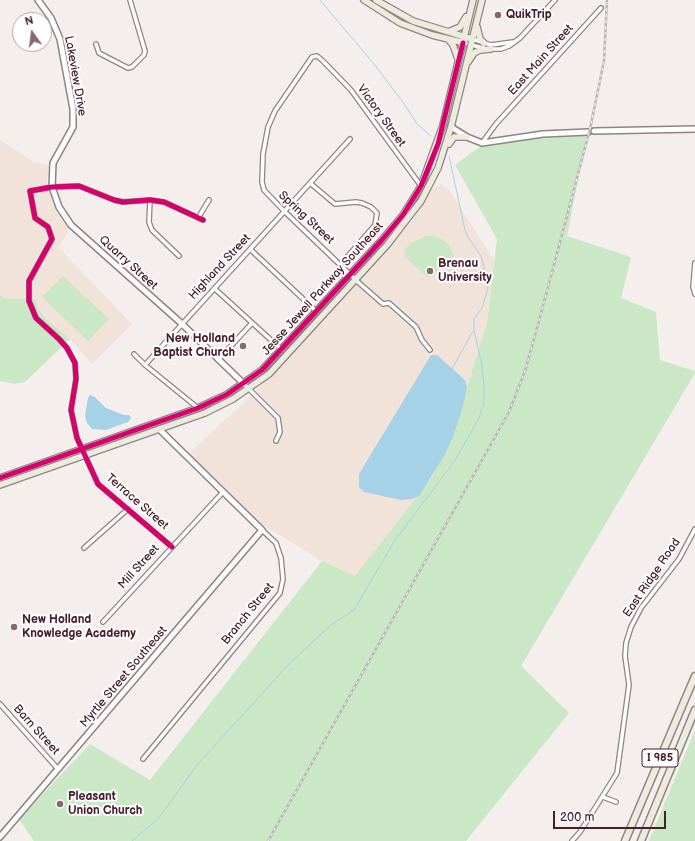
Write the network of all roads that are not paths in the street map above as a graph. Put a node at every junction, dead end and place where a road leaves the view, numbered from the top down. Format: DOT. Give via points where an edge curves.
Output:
graph roads {
  1 [pos="38,0"];
  2 [pos="130,0"];
  3 [pos="364,0"];
  4 [pos="376,0"];
  5 [pos="473,0"];
  6 [pos="482,0"];
  7 [pos="555,0"];
  8 [pos="471,8"];
  9 [pos="601,8"];
  10 [pos="476,24"];
  11 [pos="447,32"];
  12 [pos="448,39"];
  13 [pos="463,40"];
  14 [pos="472,42"];
  15 [pos="514,42"];
  16 [pos="484,43"];
  17 [pos="96,44"];
  18 [pos="491,50"];
  19 [pos="322,60"];
  20 [pos="458,61"];
  21 [pos="466,66"];
  22 [pos="451,127"];
  23 [pos="695,129"];
  24 [pos="594,131"];
  25 [pos="588,132"];
  26 [pos="69,137"];
  27 [pos="467,137"];
  28 [pos="350,139"];
  29 [pos="482,143"];
  30 [pos="442,156"];
  31 [pos="310,183"];
  32 [pos="421,186"];
  33 [pos="52,187"];
  34 [pos="150,200"];
  35 [pos="209,200"];
  36 [pos="284,211"];
  37 [pos="198,218"];
  38 [pos="203,220"];
  39 [pos="251,250"];
  40 [pos="179,256"];
  41 [pos="695,263"];
  42 [pos="341,264"];
  43 [pos="353,276"];
  44 [pos="215,289"];
  45 [pos="695,294"];
  46 [pos="317,312"];
  47 [pos="181,323"];
  48 [pos="252,323"];
  49 [pos="282,350"];
  50 [pos="430,350"];
  51 [pos="134,354"];
  52 [pos="218,360"];
  53 [pos="145,365"];
  54 [pos="244,384"];
  55 [pos="248,390"];
  56 [pos="198,408"];
  57 [pos="159,429"];
  58 [pos="276,441"];
  59 [pos="82,449"];
  60 [pos="85,456"];
  61 [pos="0,478"];
  62 [pos="0,485"];
  63 [pos="223,492"];
  64 [pos="128,509"];
  65 [pos="695,529"];
  66 [pos="262,530"];
  67 [pos="172,547"];
  68 [pos="84,548"];
  69 [pos="104,622"];
  70 [pos="695,676"];
  71 [pos="0,704"];
  72 [pos="695,710"];
  73 [pos="143,759"];
  74 [pos="58,769"];
  75 [pos="602,797"];
  76 [pos="616,802"];
  77 [pos="0,837"];
  78 [pos="572,841"];
  79 [pos="625,841"];
  80 [pos="641,841"];
  1 -- 26 [label="street, Lakeview Drive" via="56,29 63,51 73,109 73,127"];
  2 -- 17 [label="street" via="144,55 128,68 99,54"];
  3 -- 12 [label="main road" via="400,23"];
  4 -- 11 [label="main road" via="408,19"];
  5 -- 8 [label="main road, Jesse Jewell Parkway Southeast"];
  6 -- 10 [label="main road, Jesse Jewell Parkway Southeast"];
  7 -- 15 [label="street"];
  8 -- 11 [label="main road" via="460,28"];
  8 -- 13 [label="main road, Jesse Jewell Parkway Southeast"];
  9 -- 29 [label="street, East Main Street" via="496,124"];
  10 -- 14 [label="main road, Jesse Jewell Parkway Southeast"];
  10 -- 16 [label="main road"];
  11 -- 13 [label="main road"];
  12 -- 13 [label="main road"];
  12 -- 20 [label="main road" via="453,45"];
  13 -- 14 [label="main road"];
  13 -- 20 [label="main road, Jesse Jewell Parkway Southeast"];
  14 -- 16 [label="street"];
  14 -- 18 [label="street"];
  14 -- 21 [label="main road, Jesse Jewell Parkway Southeast"];
  15 -- 16 [label="street"];
  15 -- 18 [label="street" via="501,49"];
  18 -- 21 [label="main road" via="474,53"];
  19 -- 32 [label="street, Victory Street" via="351,90"];
  19 -- 36 [label="street, Spring Street" via="317,56 310,59 275,111 268,127 263,154 262,182 268,196"];
  20 -- 32 [label="main road, Jesse Jewell Parkway Southeast" via="438,144"];
  21 -- 22 [label="main road, Jesse Jewell Parkway Southeast"];
  22 -- 27 [label="street"];
  22 -- 30 [label="main road, Jesse Jewell Parkway Southeast"];
  23 -- 24 [label="street"];
  25 -- 29 [label="street" via="543,134"];
  26 -- 33 [label="street, Quarry Street" via="53,163"];
  27 -- 29 [label="street"];
  27 -- 30 [label="main road" via="452,138"];
  28 -- 31 [label="street, Highland Street"];
  30 -- 43 [label="main road, Jesse Jewell Parkway Southeast" via="429,186 410,217"];
  31 -- 36 [label="street, Highland Street"];
  31 -- 42 [label="street" via="335,204 362,203 377,213 375,225"];
  32 -- 43 [label="main road, Jesse Jewell Parkway Southeast" via="403,214"];
  33 -- 34 [label="street" via="79,186 123,202"];
  33 -- 47 [label="street, Quarry Street" via="59,208 71,225"];
  33 -- 59 [label="street, Terrace Street" via="30,191 35,218 48,227 52,239 29,281 29,301 36,318 67,348 75,363 76,379 71,410"];
  34 -- 37 [label="street" via="164,202"];
  34 -- 40 [label="street" via="152,230"];
  35 -- 37 [label="street"];
  36 -- 39 [label="street, Highland Street"];
  36 -- 42 [label="street, Spring Street"];
  37 -- 38 [label="street"];
  39 -- 44 [label="street, Highland Street"];
  39 -- 46 [label="street"];
  41 -- 45 [label="street"];
  42 -- 43 [label="street, Spring Street"];
  43 -- 46 [label="main road, Jesse Jewell Parkway Southeast"];
  43 -- 50 [label="street, Spring Street" via="383,304 389,303 416,327"];
  43 -- 55 [label="main road, Jesse Jewell Parkway Southeast" via="291,351 269,374"];
  44 -- 47 [label="street, Highland Street"];
  44 -- 48 [label="street"];
  46 -- 49 [label="main road, Jesse Jewell Parkway Southeast"];
  47 -- 52 [label="street, Quarry Street"];
  47 -- 53 [label="street, Highland Street"];
  48 -- 49 [label="street"];
  48 -- 52 [label="street"];
  49 -- 54 [label="main road, Jesse Jewell Parkway Southeast"];
  51 -- 53 [label="street"];
  52 -- 54 [label="street, Quarry Street"];
  53 -- 56 [label="street"];
  54 -- 55 [label="street"];
  54 -- 56 [label="main road, Jesse Jewell Parkway Southeast"];
  55 -- 57 [label="main road, Jesse Jewell Parkway Southeast" via="205,413"];
  55 -- 58 [label="street" via="278,418 280,432"];
  56 -- 59 [label="main road, Jesse Jewell Parkway Southeast"];
  57 -- 60 [label="main road, Jesse Jewell Parkway Southeast"];
  57 -- 63 [label="street, Branch Street"];
  59 -- 60 [label="street, Terrace Street"];
  59 -- 61 [label="main road, Jesse Jewell Parkway Southeast"];
  60 -- 62 [label="main road, Jesse Jewell Parkway Southeast"];
  60 -- 64 [label="street, Terrace Street" via="98,484"];
  63 -- 66 [label="street, Branch Street"];
  63 -- 67 [label="street, Mill Street"];
  64 -- 67 [label="street, Terrace Street"];
  64 -- 68 [label="street"];
  65 -- 75 [label="street, East Ridge Road" via="679,559 641,608 631,627 625,656 629,685 617,773"];
  66 -- 73 [label="street, Branch Street" via="276,543 281,558 283,579 280,593"];
  66 -- 74 [label="street, Myrtle Street Southeast"];
  67 -- 69 [label="street, Mill Street"];
  70 -- 79 [label="highway, I 985"];
  71 -- 74 [label="street, Barn Street"];
  72 -- 80 [label="highway, I 985"];
  74 -- 77 [label="street, Myrtle Street Southeast"];
  75 -- 76 [label="street"];
  75 -- 78 [label="street, East Ridge Road"];
}
